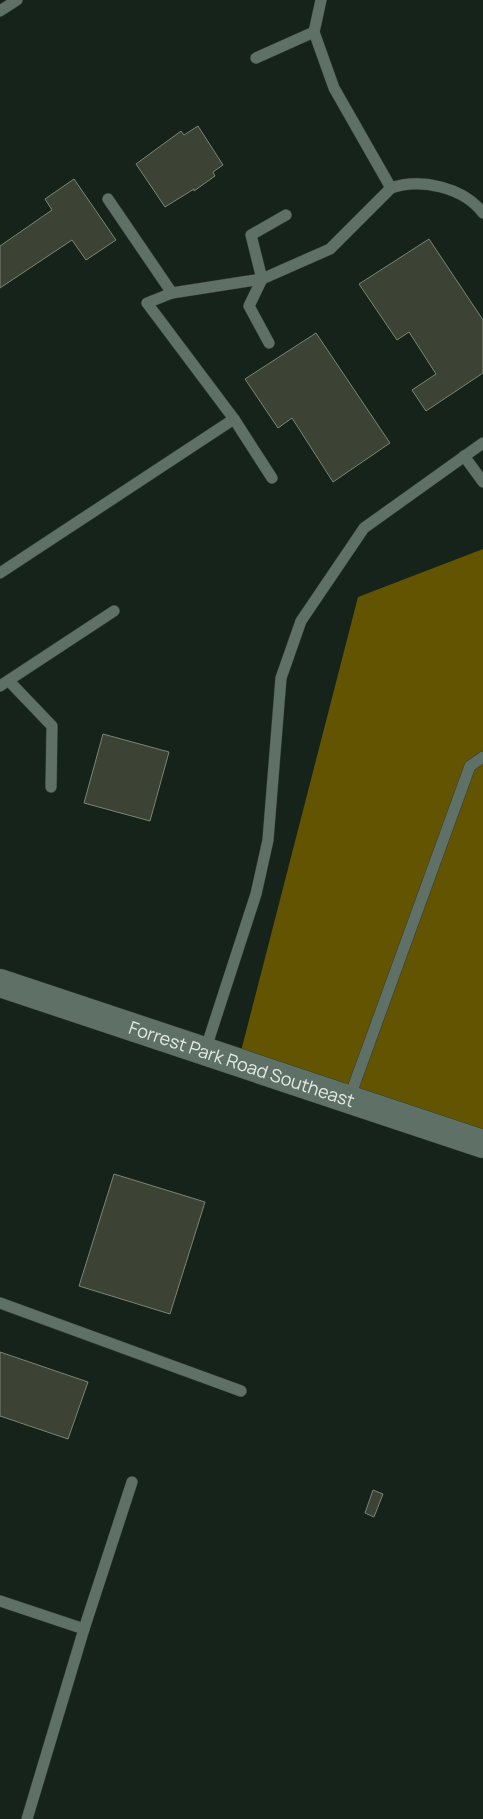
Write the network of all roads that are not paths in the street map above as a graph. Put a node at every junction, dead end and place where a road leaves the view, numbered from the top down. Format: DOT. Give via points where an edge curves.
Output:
graph roads {
  1 [pos="17,0"];
  2 [pos="321,0"];
  3 [pos="0,11"];
  4 [pos="314,32"];
  5 [pos="256,58"];
  6 [pos="391,188"];
  7 [pos="108,198"];
  8 [pos="483,213"];
  9 [pos="286,215"];
  10 [pos="262,279"];
  11 [pos="172,293"];
  12 [pos="269,343"];
  13 [pos="234,419"];
  14 [pos="483,443"];
  15 [pos="464,456"];
  16 [pos="272,478"];
  17 [pos="483,482"];
  18 [pos="0,573"];
  19 [pos="114,611"];
  20 [pos="4,683"];
  21 [pos="483,756"];
  22 [pos="50,787"];
  23 [pos="0,983"];
  24 [pos="205,1051"];
  25 [pos="350,1099"];
  26 [pos="483,1144"];
  27 [pos="0,1303"];
  28 [pos="241,1391"];
  29 [pos="132,1482"];
  30 [pos="0,1601"];
  31 [pos="84,1629"];
  32 [pos="27,1819"];
  1 -- 3 [label="lane"];
  2 -- 4 [label="lane"];
  4 -- 5 [label="lane"];
  4 -- 6 [label="lane" via="334,88"];
  6 -- 8 [label="lane" via="407,182 457,190"];
  6 -- 10 [label="lane" via="330,249"];
  7 -- 11 [label="lane"];
  9 -- 10 [label="lane" via="251,235"];
  10 -- 11 [label="lane"];
  10 -- 12 [label="lane" via="249,306"];
  11 -- 13 [label="lane" via="147,303"];
  13 -- 16 [label="lane"];
  13 -- 18 [label="lane"];
  14 -- 15 [label="lane"];
  15 -- 17 [label="lane"];
  15 -- 24 [label="lane" via="364,528 301,621 281,678 268,840 260,876"];
  19 -- 20 [label="lane"];
  20 -- 22 [label="lane" via="52,726"];
  21 -- 25 [label="lane" via="470,766"];
  23 -- 24 [label="street, Forrest Park Road Southeast"];
  24 -- 25 [label="street, Forrest Park Road Southeast"];
  25 -- 26 [label="street, Forrest Park Road Southeast"];
  27 -- 28 [label="lane"];
  29 -- 31 [label="lane"];
  30 -- 31 [label="lane"];
  31 -- 32 [label="lane"];
}
